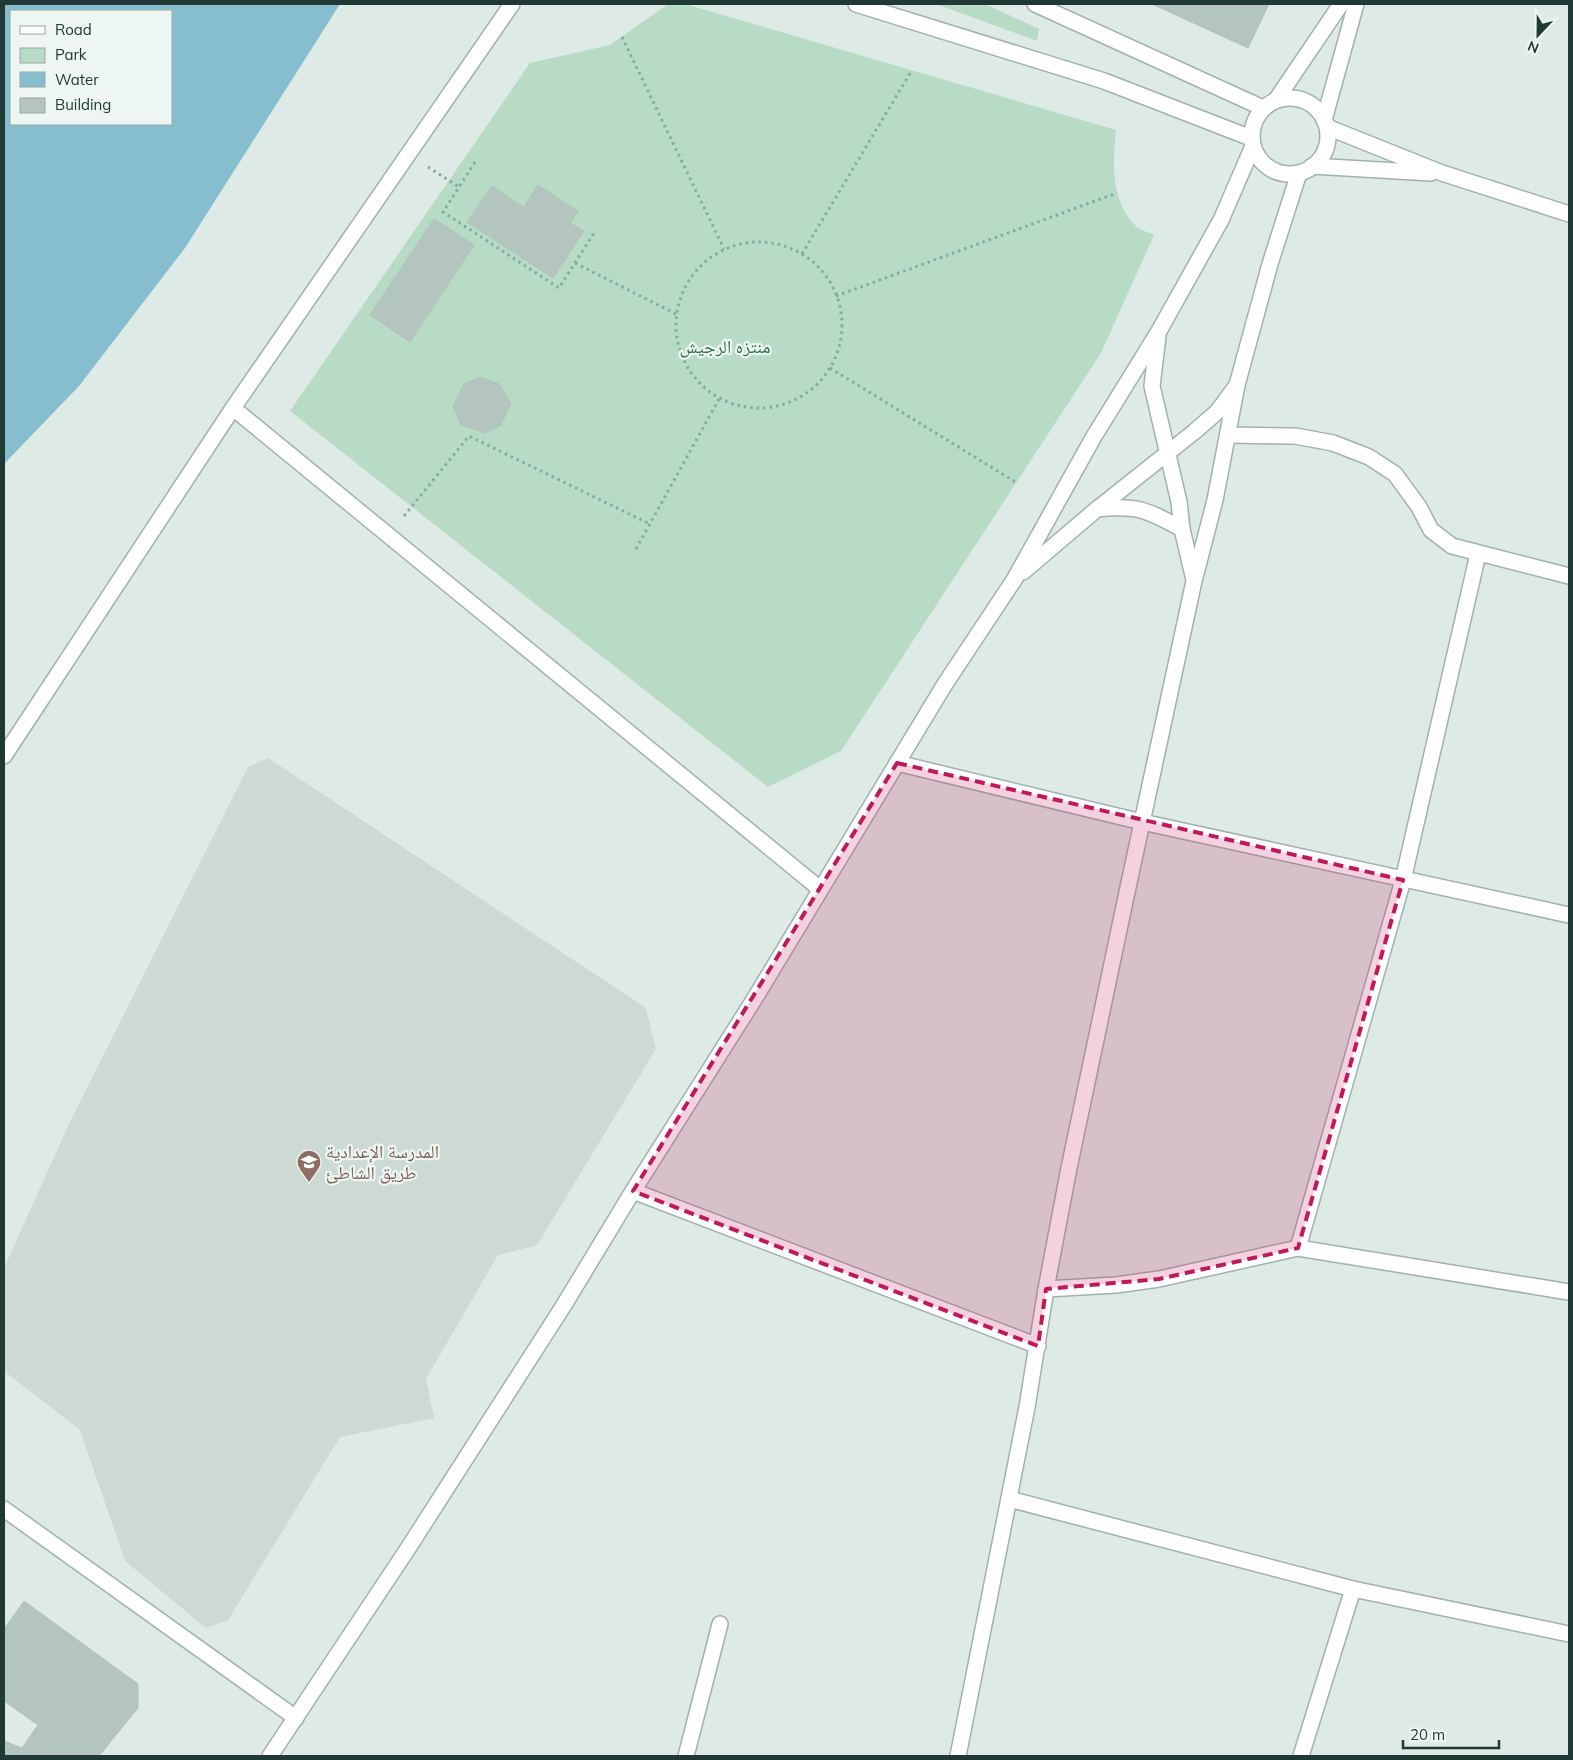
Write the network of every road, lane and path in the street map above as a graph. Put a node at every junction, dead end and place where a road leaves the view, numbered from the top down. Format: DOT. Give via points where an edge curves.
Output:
graph roads {
  1 [pos="512,4"];
  2 [pos="1035,4"];
  3 [pos="1341,4"];
  4 [pos="1356,4"];
  5 [pos="866,5"];
  6 [pos="622,37"];
  7 [pos="912,70"];
  8 [pos="1269,104"];
  9 [pos="1326,123"];
  10 [pos="1252,142"];
  11 [pos="408,154"];
  12 [pos="475,162"];
  13 [pos="1306,170"];
  14 [pos="1442,173"];
  15 [pos="459,187"];
  16 [pos="1117,193"];
  17 [pos="1569,214"];
  18 [pos="594,233"];
  19 [pos="724,249"];
  20 [pos="802,254"];
  21 [pos="575,264"];
  22 [pos="836,296"];
  23 [pos="676,314"];
  24 [pos="1159,331"];
  25 [pos="830,368"];
  26 [pos="1237,385"];
  27 [pos="719,399"];
  28 [pos="233,408"];
  29 [pos="1228,435"];
  30 [pos="1168,452"];
  31 [pos="1017,483"];
  32 [pos="1097,509"];
  33 [pos="650,524"];
  34 [pos="1182,529"];
  35 [pos="388,536"];
  36 [pos="636,549"];
  37 [pos="1478,554"];
  38 [pos="1569,576"];
  39 [pos="1014,580"];
  40 [pos="1194,581"];
  41 [pos="4,756"];
  42 [pos="897,763"];
  43 [pos="1142,822"];
  44 [pos="1403,880"];
  45 [pos="820,889"];
  46 [pos="1569,915"];
  47 [pos="633,1191"];
  48 [pos="1298,1248"];
  49 [pos="1046,1289"];
  50 [pos="1569,1292"];
  51 [pos="1038,1346"];
  52 [pos="1008,1499"];
  53 [pos="4,1510"];
  54 [pos="1354,1589"];
  55 [pos="720,1624"];
  56 [pos="1569,1634"];
  57 [pos="296,1718"];
  58 [pos="270,1756"];
  59 [pos="686,1756"];
  60 [pos="958,1756"];
  61 [pos="1301,1756"];
  1 -- 11 [label="street"];
  2 -- 8 [label="street"];
  3 -- 8 [label="street"];
  4 -- 9 [label="street"];
  5 -- 10 [label="street" via="1104,82"];
  6 -- 19 [label="path"];
  7 -- 20 [label="path"];
  8 -- 9 [label="street" via="1287,97 1299,98 1318,110"];
  8 -- 10 [label="street" via="1254,122"];
  9 -- 13 [label="street" via="1326,149"];
  9 -- 14 [label="street"];
  10 -- 13 [label="street" via="1258,156 1276,171 1288,174"];
  10 -- 24 [label="street" via="1220,220"];
  11 -- 15 [label="path"];
  11 -- 28 [label="street"];
  12 -- 15 [label="path"];
  13 -- 14 [label="street"];
  13 -- 26 [label="street" via="1270,264"];
  14 -- 17 [label="street"];
  15 -- 21 [label="path" via="443,212 559,288"];
  16 -- 22 [label="path"];
  18 -- 21 [label="path"];
  19 -- 20 [label="path" via="736,244 764,241 792,247"];
  19 -- 23 [label="path" via="710,256 690,276 677,302"];
  20 -- 22 [label="path" via="815,262 832,283"];
  21 -- 23 [label="path"];
  22 -- 25 [label="path" via="842,308 842,335"];
  23 -- 27 [label="path" via="675,330 681,358 697,382"];
  24 -- 30 [label="street" via="1152,386"];
  24 -- 39 [label="street" via="1093,438"];
  25 -- 27 [label="path" via="819,383 798,399 772,408 745,407"];
  25 -- 31 [label="path"];
  26 -- 29 [label="street"];
  26 -- 30 [label="street" via="1217,412"];
  27 -- 33 [label="path"];
  28 -- 35 [label="street"];
  28 -- 41 [label="street"];
  29 -- 37 [label="street" via="1296,436 1333,443 1368,457 1396,474 1431,530 1452,546"];
  29 -- 40 [label="street"];
  30 -- 32 [label="street"];
  30 -- 34 [label="street"];
  32 -- 34 [label="street" via="1125,507 1145,511 1157,514"];
  32 -- 39 [label="street"];
  33 -- 35 [label="path" via="469,436"];
  33 -- 36 [label="path"];
  34 -- 40 [label="street"];
  35 -- 45 [label="street"];
  37 -- 38 [label="street"];
  37 -- 44 [label="street"];
  39 -- 42 [label="street"];
  40 -- 43 [label="street"];
  42 -- 43 [label="street"];
  42 -- 45 [label="street"];
  43 -- 44 [label="street"];
  43 -- 49 [label="street"];
  44 -- 46 [label="street"];
  44 -- 48 [label="street"];
  45 -- 47 [label="street"];
  47 -- 51 [label="street"];
  47 -- 57 [label="street" via="564,1305"];
  48 -- 49 [label="street" via="1159,1280"];
  48 -- 50 [label="street"];
  49 -- 51 [label="street"];
  51 -- 52 [label="street"];
  52 -- 54 [label="street"];
  52 -- 60 [label="street"];
  53 -- 57 [label="street"];
  54 -- 56 [label="street"];
  54 -- 61 [label="street"];
  55 -- 59 [label="street"];
  57 -- 58 [label="street"];
}
